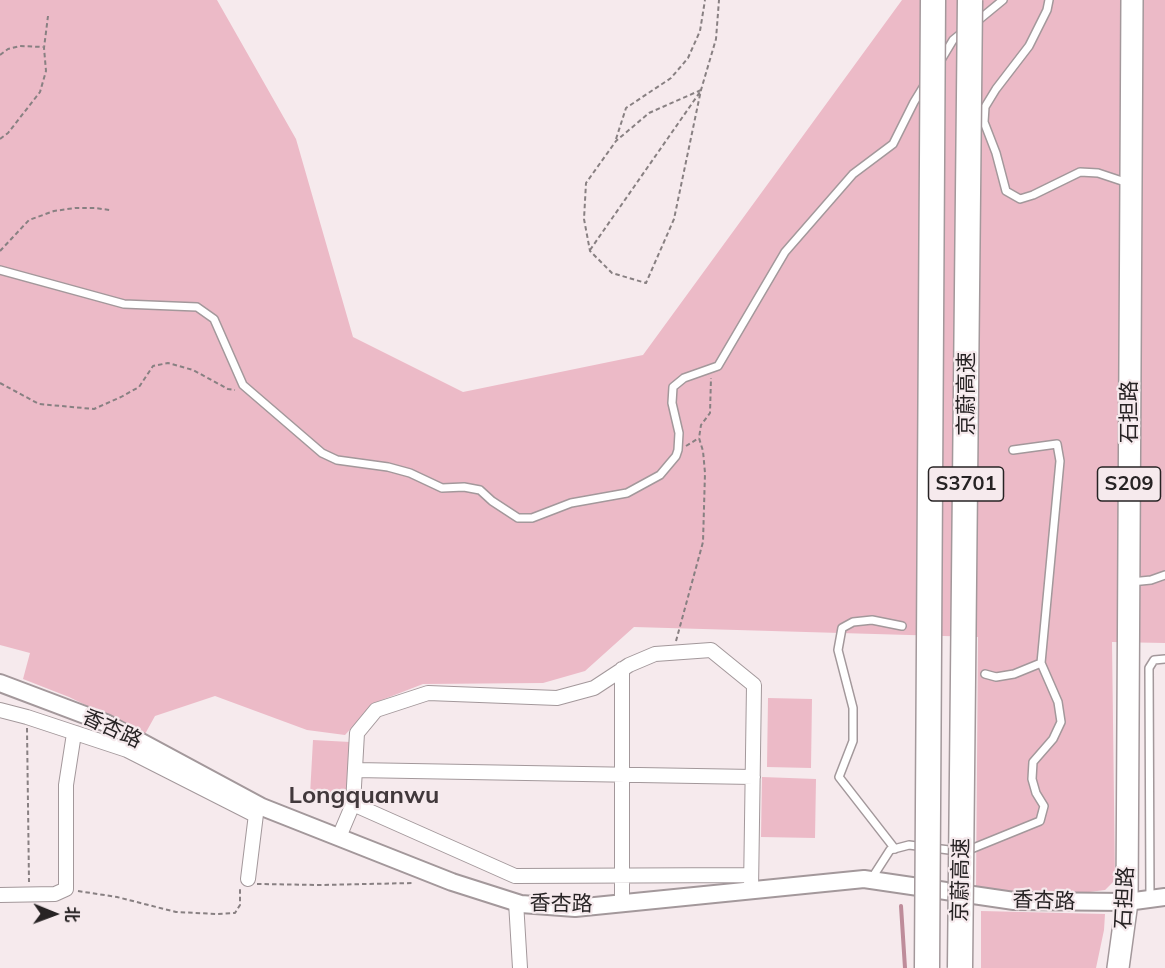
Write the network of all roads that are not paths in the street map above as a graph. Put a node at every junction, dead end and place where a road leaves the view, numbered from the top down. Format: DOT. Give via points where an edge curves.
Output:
graph roads {
  1 [pos="933,0"];
  2 [pos="970,0"];
  3 [pos="1003,0"];
  4 [pos="1049,0"];
  5 [pos="1132,0"];
  6 [pos="1131,184"];
  7 [pos="0,270"];
  8 [pos="1012,450"];
  9 [pos="1165,575"];
  10 [pos="1129,582"];
  11 [pos="902,626"];
  12 [pos="1165,659"];
  13 [pos="1041,663"];
  14 [pos="622,669"];
  15 [pos="985,674"];
  16 [pos="0,683"];
  17 [pos="0,710"];
  18 [pos="76,733"];
  19 [pos="355,770"];
  20 [pos="622,774"];
  21 [pos="753,777"];
  22 [pos="353,804"];
  23 [pos="256,810"];
  24 [pos="339,837"];
  25 [pos="894,849"];
  26 [pos="622,875"];
  27 [pos="248,879"];
  28 [pos="871,880"];
  29 [pos="751,882"];
  30 [pos="0,896"];
  31 [pos="1157,898"];
  32 [pos="1127,902"];
  33 [pos="516,903"];
  34 [pos="622,903"];
  35 [pos="520,968"];
  36 [pos="927,968"];
  37 [pos="960,968"];
  38 [pos="1118,968"];
  1 -- 36 [label="highway, 京蔚高速 / S3701, bridge"];
  2 -- 37 [label="highway, 京蔚高速 / S3701, bridge"];
  3 -- 7 [label="lane" via="953,40 893,144 853,174 784,252 718,366 684,378 673,387 672,403 679,433 676,456 660,475 627,493 571,503 532,518 518,518 480,490 442,488 388,467 338,460 322,453 246,388 214,319 197,307 124,304"];
  4 -- 6 [label="lane" via="1029,46 985,107 984,122 1006,191 1020,200 1080,172 1098,173"];
  5 -- 6 [label="main road, 石担路 / S209"];
  6 -- 10 [label="main road, 石担路 / S209"];
  8 -- 13 [label="lane" via="1057,444 1060,461"];
  9 -- 10 [label="lane"];
  10 -- 32 [label="main road, 石担路 / S209"];
  11 -- 25 [label="lane" via="872,620 853,622 842,628 838,650 853,708 854,741 839,777"];
  12 -- 31 [label="lane" via="1154,660 1149,668"];
  13 -- 15 [label="lane" via="1014,674"];
  13 -- 25 [label="lane" via="1059,702 1061,722 1034,762 1032,779 1044,806 1040,820 971,849 909,845"];
  14 -- 19 [label="street" via="594,688 557,698 428,693 376,710 357,733"];
  14 -- 20 [label="street"];
  14 -- 21 [label="street" via="655,654 711,650 754,685"];
  16 -- 23 [label="street, 香杏路" via="106,723"];
  17 -- 18 [label="street"];
  18 -- 23 [label="street" via="127,750"];
  18 -- 30 [label="street" via="66,785 66,889 55,894"];
  19 -- 20 [label="street"];
  19 -- 22 [label="street"];
  20 -- 21 [label="street"];
  20 -- 26 [label="street"];
  21 -- 29 [label="street"];
  22 -- 24 [label="street"];
  22 -- 26 [label="street" via="515,876"];
  23 -- 24 [label="street, 香杏路"];
  23 -- 27 [label="street"];
  24 -- 33 [label="street, 香杏路"];
  25 -- 28 [label="lane"];
  26 -- 29 [label="street"];
  26 -- 34 [label="street"];
  28 -- 29 [label="street, 香杏路"];
  28 -- 32 [label="street, 香杏路" via="1014,901"];
  29 -- 34 [label="street, 香杏路"];
  31 -- 32 [label="street, 香杏路"];
  32 -- 38 [label="main road, 石担路 / S209"];
  33 -- 34 [label="street, 香杏路" via="575,908"];
  33 -- 35 [label="street"];
}
